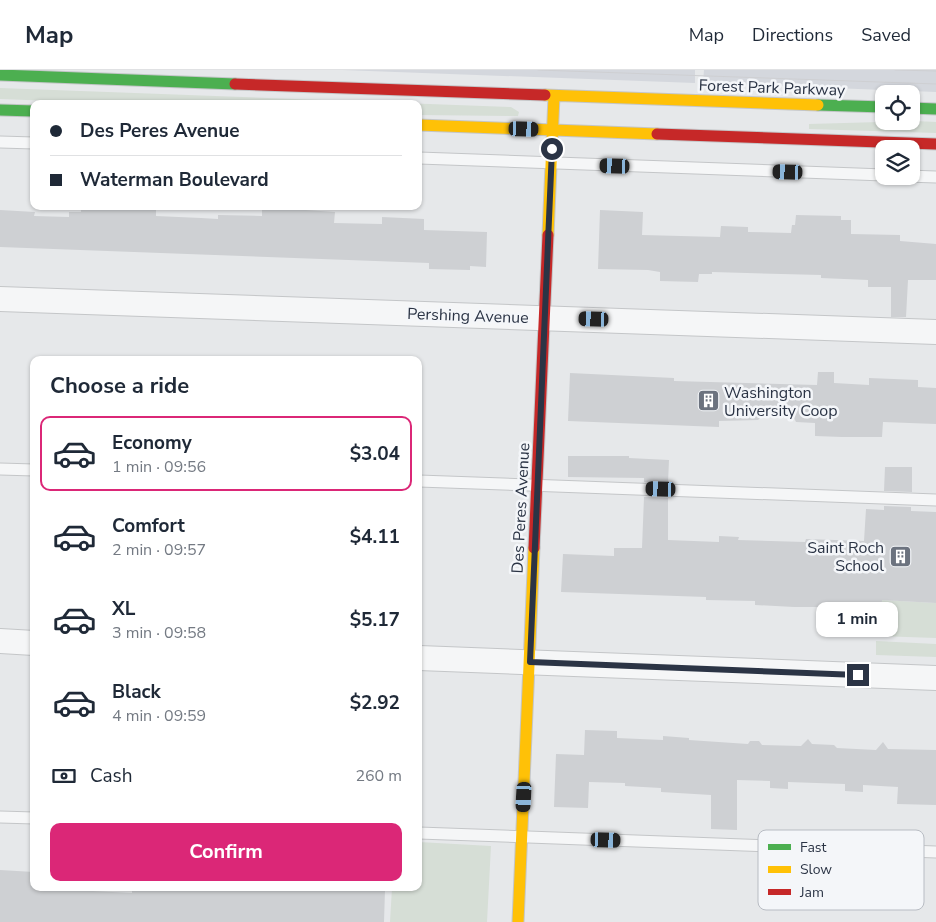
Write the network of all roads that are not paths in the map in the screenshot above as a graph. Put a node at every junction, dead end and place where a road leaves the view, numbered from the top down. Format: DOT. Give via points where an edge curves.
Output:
graph roads {
  1 [pos="0,75"];
  2 [pos="554,96"];
  3 [pos="875,107"];
  4 [pos="920,108"];
  5 [pos="936,109"];
  6 [pos="0,110"];
  7 [pos="30,112"];
  8 [pos="422,125"];
  9 [pos="553,130"];
  10 [pos="0,142"];
  11 [pos="30,143"];
  12 [pos="936,144"];
  13 [pos="422,158"];
  14 [pos="551,163"];
  15 [pos="875,175"];
  16 [pos="920,176"];
  17 [pos="936,177"];
  18 [pos="0,299"];
  19 [pos="545,317"];
  20 [pos="936,332"];
  21 [pos="0,469"];
  22 [pos="30,470"];
  23 [pos="422,481"];
  24 [pos="538,484"];
  25 [pos="936,500"];
  26 [pos="0,642"];
  27 [pos="30,643"];
  28 [pos="422,658"];
  29 [pos="530,662"];
  30 [pos="936,678"];
  31 [pos="0,817"];
  32 [pos="30,818"];
  33 [pos="422,833"];
  34 [pos="522,837"];
  35 [pos="758,846"];
  36 [pos="518,922"];
  1 -- 2 [label="main road, Forest Park Parkway"];
  2 -- 3 [label="main road, Forest Park Parkway"];
  2 -- 9 [label="main road, Des Peres Avenue"];
  4 -- 5 [label="main road"];
  6 -- 7 [label="main road"];
  8 -- 9 [label="main road"];
  9 -- 12 [label="main road"];
  9 -- 14 [label="main road, Des Peres Avenue"];
  10 -- 11 [label="lane"];
  13 -- 14 [label="lane"];
  14 -- 15 [label="lane"];
  14 -- 19 [label="main road, Des Peres Avenue"];
  16 -- 17 [label="lane"];
  18 -- 19 [label="street, Pershing Avenue"];
  19 -- 20 [label="street, Pershing Avenue"];
  19 -- 24 [label="main road, Des Peres Avenue"];
  21 -- 22 [label="lane"];
  23 -- 24 [label="lane"];
  24 -- 25 [label="lane"];
  24 -- 29 [label="main road, Des Peres Avenue"];
  26 -- 27 [label="street"];
  28 -- 29 [label="street"];
  29 -- 30 [label="street"];
  29 -- 34 [label="main road, Des Peres Avenue"];
  31 -- 32 [label="lane"];
  33 -- 34 [label="lane"];
  34 -- 35 [label="lane"];
  34 -- 36 [label="main road, Des Peres Avenue"];
}
